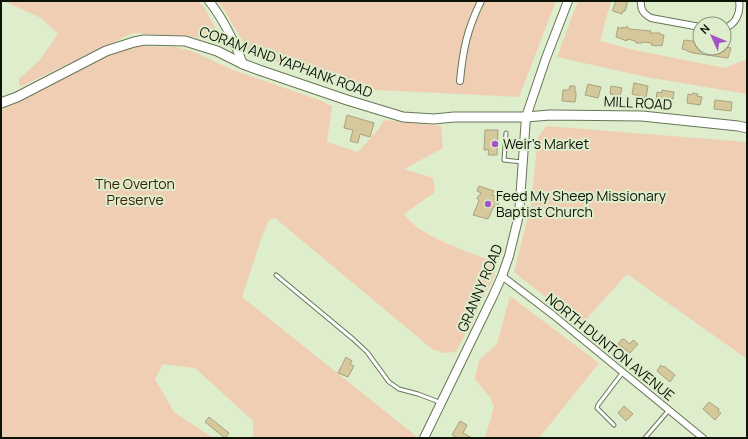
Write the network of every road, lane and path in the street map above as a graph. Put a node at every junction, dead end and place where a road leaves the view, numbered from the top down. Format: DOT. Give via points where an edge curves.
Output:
graph roads {
  1 [pos="209,1"];
  2 [pos="481,1"];
  3 [pos="568,1"];
  4 [pos="641,1"];
  5 [pos="739,1"];
  6 [pos="732,23"];
  7 [pos="692,26"];
  8 [pos="243,64"];
  9 [pos="460,81"];
  10 [pos="1,103"];
  11 [pos="526,117"];
  12 [pos="747,128"];
  13 [pos="506,133"];
  14 [pos="523,162"];
  15 [pos="276,274"];
  16 [pos="502,276"];
  17 [pos="623,372"];
  18 [pos="441,403"];
  19 [pos="669,410"];
  20 [pos="614,425"];
  21 [pos="424,438"];
  22 [pos="645,438"];
  23 [pos="703,438"];
  1 -- 8 [label="street" via="234,39"];
  2 -- 9 [label="street" via="467,32"];
  3 -- 11 [label="street, GRANNY ROAD"];
  4 -- 7 [label="street" via="640,6 644,14 651,18"];
  5 -- 6 [label="street" via="740,13"];
  8 -- 10 [label="main road, CORAM AND YAPHANK ROAD" via="217,51 185,41 144,40 106,51"];
  8 -- 11 [label="main road, CORAM AND YAPHANK ROAD" via="403,117"];
  11 -- 12 [label="main road, MILL ROAD" via="642,116"];
  11 -- 14 [label="street, GRANNY ROAD"];
  13 -- 14 [label="lane" via="504,160"];
  14 -- 16 [label="street, GRANNY ROAD" via="520,215"];
  15 -- 18 [label="lane" via="353,339 389,382 399,389"];
  16 -- 17 [label="street, NORTH DUNTON AVENUE"];
  16 -- 18 [label="street, GRANNY ROAD"];
  17 -- 19 [label="street, NORTH DUNTON AVENUE"];
  17 -- 20 [label="lane" via="597,408"];
  18 -- 21 [label="street, GRANNY ROAD"];
  19 -- 22 [label="lane"];
  19 -- 23 [label="street, NORTH DUNTON AVENUE"];
}
